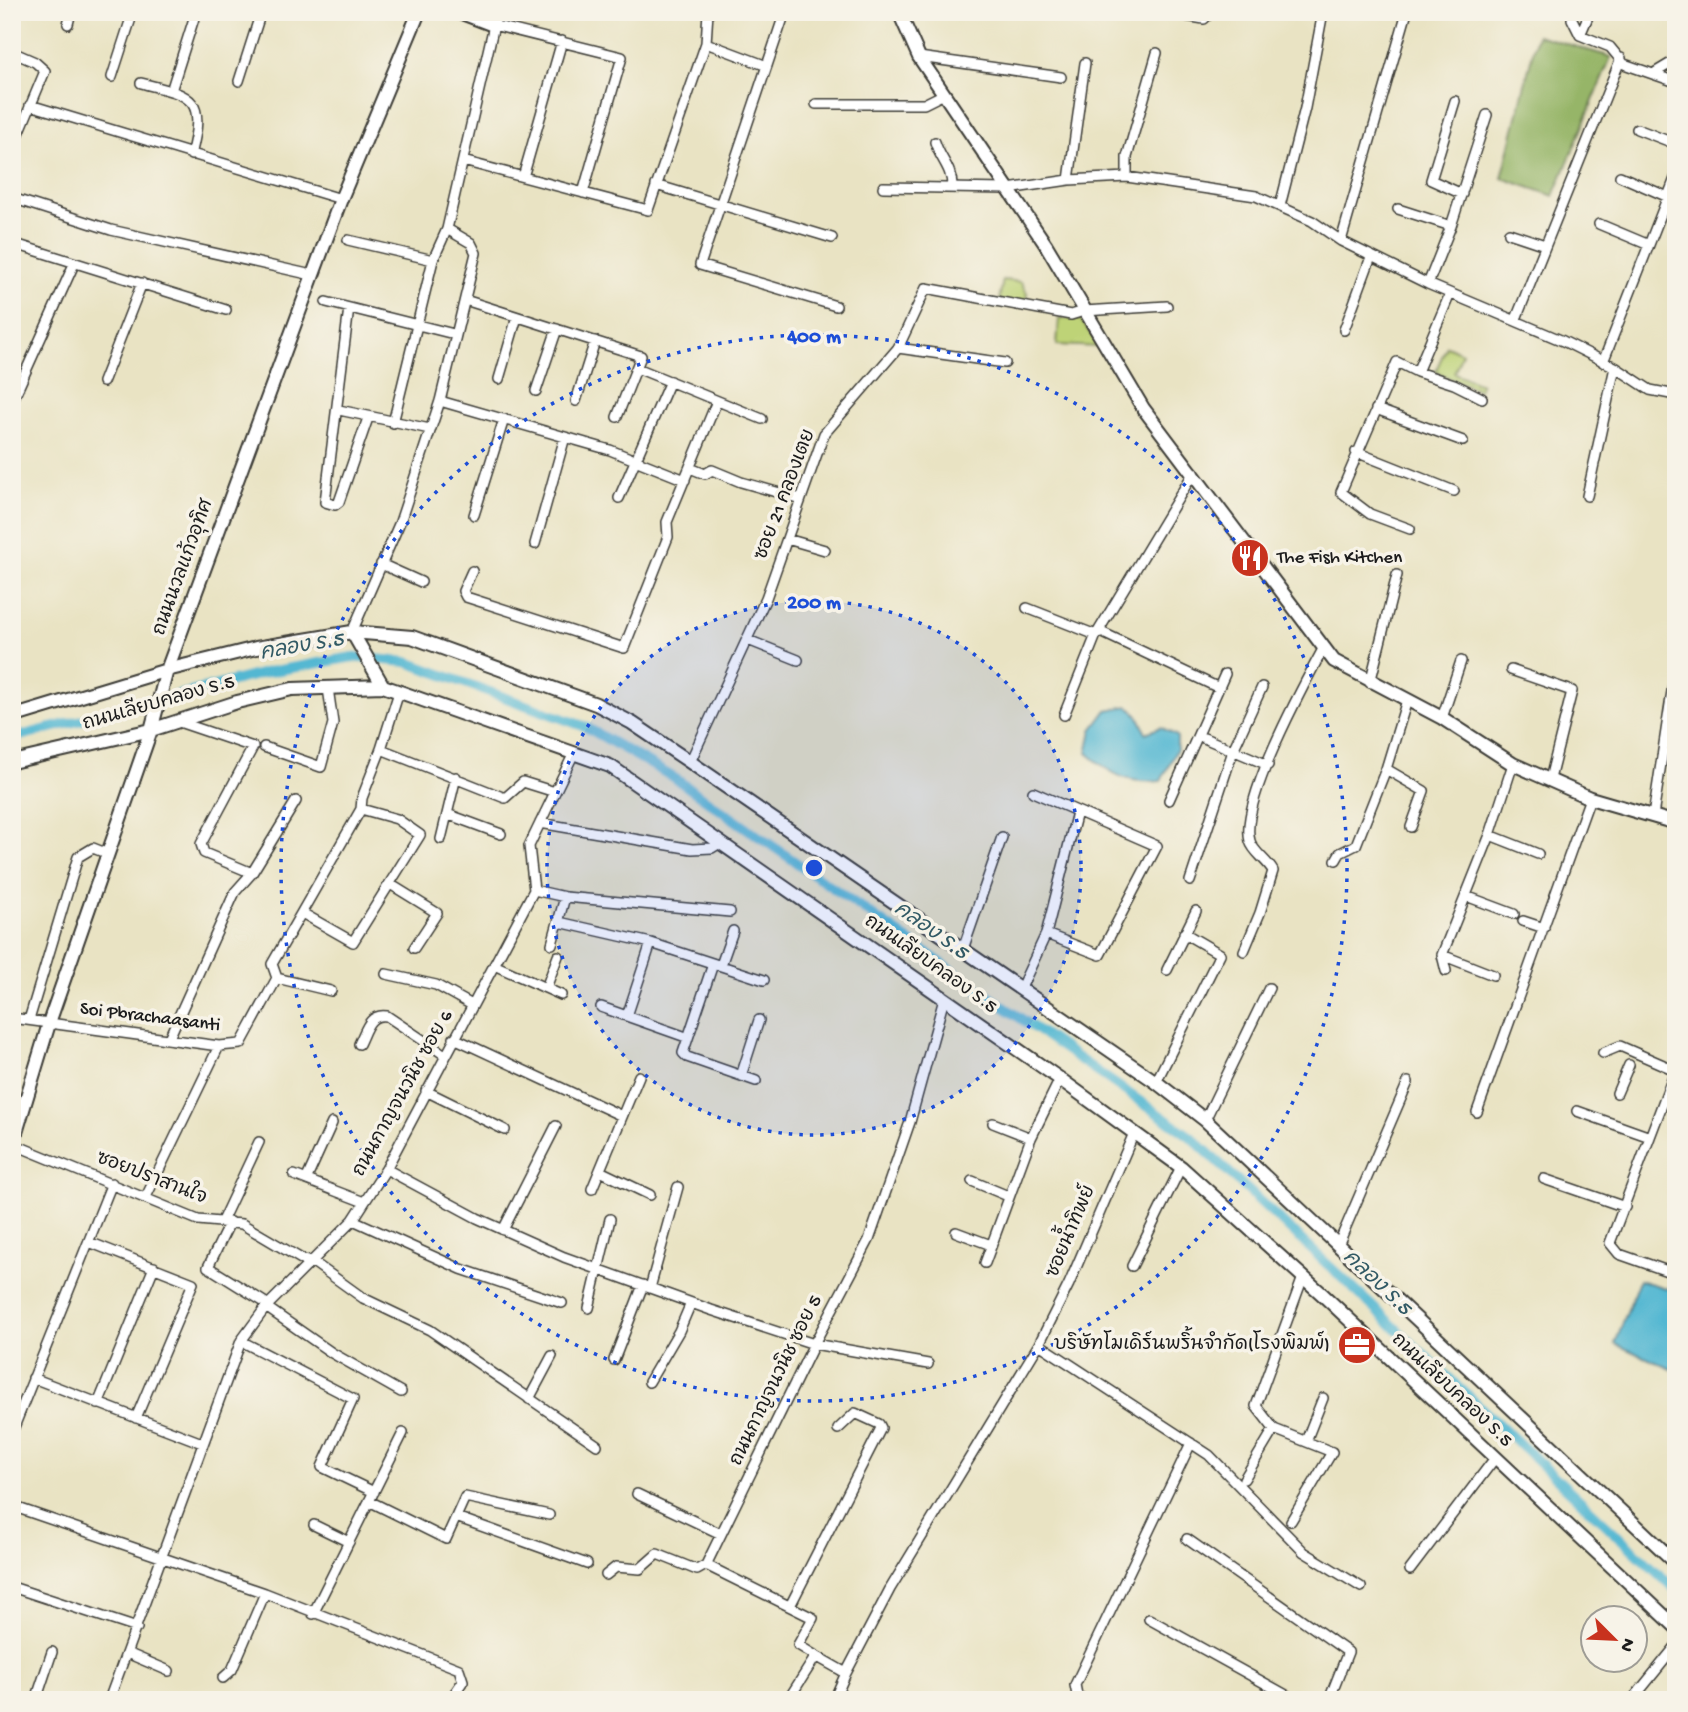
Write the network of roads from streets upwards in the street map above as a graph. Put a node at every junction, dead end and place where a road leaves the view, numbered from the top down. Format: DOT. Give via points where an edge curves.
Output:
graph roads {
  1 [pos="71,12"];
  2 [pos="133,12"];
  3 [pos="196,12"];
  4 [pos="261,12"];
  5 [pos="419,12"];
  6 [pos="459,12"];
  7 [pos="708,12"];
  8 [pos="785,12"];
  9 [pos="899,12"];
  10 [pos="1162,12"];
  11 [pos="1211,12"];
  12 [pos="1323,12"];
  13 [pos="1407,12"];
  14 [pos="1590,12"];
  15 [pos="495,19"];
  16 [pos="1572,19"];
  17 [pos="68,24"];
  18 [pos="1580,35"];
  19 [pos="562,41"];
  20 [pos="706,43"];
  21 [pos="12,52"];
  22 [pos="1157,53"];
  23 [pos="919,57"];
  24 [pos="1621,58"];
  25 [pos="1676,60"];
  26 [pos="1085,63"];
  27 [pos="767,66"];
  28 [pos="1656,72"];
  29 [pos="112,77"];
  30 [pos="1061,77"];
  31 [pos="239,81"];
  32 [pos="1676,82"];
  33 [pos="141,83"];
  34 [pos="171,91"];
  35 [pos="944,94"];
  36 [pos="1455,101"];
  37 [pos="816,104"];
  38 [pos="30,105"];
  39 [pos="1487,115"];
  40 [pos="1637,129"];
  41 [pos="935,142"];
  42 [pos="1676,144"];
  43 [pos="12,150"];
  44 [pos="191,155"];
  45 [pos="463,161"];
  46 [pos="1620,176"];
  47 [pos="1676,176"];
  48 [pos="523,177"];
  49 [pos="1127,177"];
  50 [pos="1069,180"];
  51 [pos="656,185"];
  52 [pos="952,186"];
  53 [pos="883,187"];
  54 [pos="1008,189"];
  55 [pos="583,193"];
  56 [pos="1462,194"];
  57 [pos="1668,197"];
  58 [pos="12,198"];
  59 [pos="341,200"];
  60 [pos="720,204"];
  61 [pos="1280,206"];
  62 [pos="1398,209"];
  63 [pos="1599,225"];
  64 [pos="1451,226"];
  65 [pos="447,229"];
  66 [pos="1509,233"];
  67 [pos="832,237"];
  68 [pos="348,240"];
  69 [pos="1341,241"];
  70 [pos="12,243"];
  71 [pos="1545,245"];
  72 [pos="1649,245"];
  73 [pos="1371,257"];
  74 [pos="433,260"];
  75 [pos="74,264"];
  76 [pos="312,275"];
  77 [pos="142,283"];
  78 [pos="1428,284"];
  79 [pos="1450,293"];
  80 [pos="465,300"];
  81 [pos="326,302"];
  82 [pos="836,306"];
  83 [pos="1167,306"];
  84 [pos="349,308"];
  85 [pos="226,310"];
  86 [pos="1084,311"];
  87 [pos="517,317"];
  88 [pos="1516,319"];
  89 [pos="416,326"];
  90 [pos="558,329"];
  91 [pos="1344,330"];
  92 [pos="454,334"];
  93 [pos="595,341"];
  94 [pos="898,348"];
  95 [pos="1603,362"];
  96 [pos="1005,363"];
  97 [pos="1615,367"];
  98 [pos="637,368"];
  99 [pos="1417,372"];
  100 [pos="499,379"];
  101 [pos="670,381"];
  102 [pos="103,382"];
  103 [pos="536,391"];
  104 [pos="1676,395"];
  105 [pos="1482,398"];
  106 [pos="440,401"];
  107 [pos="576,401"];
  108 [pos="717,401"];
  109 [pos="12,402"];
  110 [pos="1376,409"];
  111 [pos="339,410"];
  112 [pos="617,417"];
  113 [pos="368,418"];
  114 [pos="504,419"];
  115 [pos="762,419"];
  116 [pos="393,423"];
  117 [pos="430,429"];
  118 [pos="565,437"];
  119 [pos="1464,441"];
  120 [pos="1356,452"];
  121 [pos="636,460"];
  122 [pos="690,468"];
  123 [pos="1194,472"];
  124 [pos="685,480"];
  125 [pos="1454,491"];
  126 [pos="1587,496"];
  127 [pos="619,498"];
  128 [pos="802,499"];
  129 [pos="474,515"];
  130 [pos="1410,528"];
  131 [pos="787,539"];
  132 [pos="535,544"];
  133 [pos="825,550"];
  134 [pos="381,564"];
  135 [pos="472,571"];
  136 [pos="1397,575"];
  137 [pos="421,582"];
  138 [pos="1027,608"];
  139 [pos="352,632"];
  140 [pos="1098,633"];
  141 [pos="748,640"];
  142 [pos="1323,649"];
  143 [pos="798,660"];
  144 [pos="1461,661"];
  145 [pos="1676,665"];
  146 [pos="167,670"];
  147 [pos="1511,670"];
  148 [pos="1225,674"];
  149 [pos="1370,683"];
  150 [pos="383,686"];
  151 [pos="1262,687"];
  152 [pos="328,688"];
  153 [pos="1219,688"];
  154 [pos="399,692"];
  155 [pos="1407,701"];
  156 [pos="1064,715"];
  157 [pos="12,717"];
  158 [pos="1442,718"];
  159 [pos="179,722"];
  160 [pos="151,730"];
  161 [pos="1204,738"];
  162 [pos="264,747"];
  163 [pos="1234,748"];
  164 [pos="381,749"];
  165 [pos="574,753"];
  166 [pos="12,762"];
  167 [pos="690,762"];
  168 [pos="1513,764"];
  169 [pos="1268,765"];
  170 [pos="1386,769"];
  171 [pos="456,777"];
  172 [pos="1550,779"];
  173 [pos="555,792"];
  174 [pos="1033,792"];
  175 [pos="1590,798"];
  176 [pos="1169,800"];
  177 [pos="296,802"];
  178 [pos="361,809"];
  179 [pos="1077,811"];
  180 [pos="447,814"];
  181 [pos="1653,816"];
  182 [pos="540,822"];
  183 [pos="1676,823"];
  184 [pos="1412,827"];
  185 [pos="501,834"];
  186 [pos="1490,835"];
  187 [pos="1002,837"];
  188 [pos="441,839"];
  189 [pos="720,843"];
  190 [pos="108,854"];
  191 [pos="1538,854"];
  192 [pos="1336,860"];
  193 [pos="252,873"];
  194 [pos="1190,881"];
  195 [pos="390,884"];
  196 [pos="534,890"];
  197 [pos="1466,895"];
  198 [pos="565,897"];
  199 [pos="1196,911"];
  200 [pos="730,912"];
  201 [pos="302,914"];
  202 [pos="1514,914"];
  203 [pos="1523,921"];
  204 [pos="559,922"];
  205 [pos="1544,928"];
  206 [pos="733,931"];
  207 [pos="1184,933"];
  208 [pos="1046,934"];
  209 [pos="651,943"];
  210 [pos="552,944"];
  211 [pos="414,948"];
  212 [pos="1244,951"];
  213 [pos="962,952"];
  214 [pos="1442,955"];
  215 [pos="558,956"];
  216 [pos="494,965"];
  217 [pos="717,965"];
  218 [pos="1167,970"];
  219 [pos="1446,971"];
  220 [pos="386,974"];
  221 [pos="1493,975"];
  222 [pos="277,978"];
  223 [pos="764,980"];
  224 [pos="546,988"];
  225 [pos="1269,988"];
  226 [pos="1020,990"];
  227 [pos="331,991"];
  228 [pos="561,995"];
  229 [pos="944,999"];
  230 [pos="472,1005"];
  231 [pos="601,1007"];
  232 [pos="627,1016"];
  233 [pos="12,1018"];
  234 [pos="29,1020"];
  235 [pos="759,1020"];
  236 [pos="50,1023"];
  237 [pos="686,1037"];
  238 [pos="169,1038"];
  239 [pos="454,1038"];
  240 [pos="359,1044"];
  241 [pos="219,1045"];
  242 [pos="1603,1053"];
  243 [pos="445,1055"];
  244 [pos="1632,1059"];
  245 [pos="1675,1069"];
  246 [pos="639,1076"];
  247 [pos="741,1076"];
  248 [pos="1060,1079"];
  249 [pos="755,1081"];
  250 [pos="1156,1082"];
  251 [pos="1408,1082"];
  252 [pos="426,1091"];
  253 [pos="1617,1093"];
  254 [pos="1577,1111"];
  255 [pos="1477,1112"];
  256 [pos="622,1116"];
  257 [pos="1205,1120"];
  258 [pos="332,1123"];
  259 [pos="993,1123"];
  260 [pos="556,1126"];
  261 [pos="505,1130"];
  262 [pos="1134,1133"];
  263 [pos="1650,1137"];
  264 [pos="1031,1138"];
  265 [pos="259,1142"];
  266 [pos="13,1145"];
  267 [pos="1181,1167"];
  268 [pos="386,1169"];
  269 [pos="600,1171"];
  270 [pos="294,1175"];
  271 [pos="307,1178"];
  272 [pos="1544,1178"];
  273 [pos="972,1181"];
  274 [pos="113,1183"];
  275 [pos="678,1187"];
  276 [pos="592,1189"];
  277 [pos="650,1195"];
  278 [pos="1008,1196"];
  279 [pos="146,1197"];
  280 [pos="364,1202"];
  281 [pos="1625,1207"];
  282 [pos="610,1219"];
  283 [pos="353,1220"];
  284 [pos="226,1222"];
  285 [pos="503,1230"];
  286 [pos="956,1231"];
  287 [pos="89,1242"];
  288 [pos="1339,1243"];
  289 [pos="991,1245"];
  290 [pos="313,1262"];
  291 [pos="985,1263"];
  292 [pos="1132,1266"];
  293 [pos="154,1267"];
  294 [pos="598,1269"];
  295 [pos="1676,1274"];
  296 [pos="1303,1277"];
  297 [pos="647,1287"];
  298 [pos="562,1303"];
  299 [pos="691,1303"];
  300 [pos="267,1306"];
  301 [pos="589,1308"];
  302 [pos="241,1341"];
  303 [pos="814,1344"];
  304 [pos="1039,1344"];
  305 [pos="552,1356"];
  306 [pos="614,1360"];
  307 [pos="928,1364"];
  308 [pos="33,1378"];
  309 [pos="649,1382"];
  310 [pos="401,1392"];
  311 [pos="1324,1398"];
  312 [pos="529,1399"];
  313 [pos="98,1404"];
  314 [pos="136,1418"];
  315 [pos="13,1427"];
  316 [pos="838,1429"];
  317 [pos="1274,1429"];
  318 [pos="404,1433"];
  319 [pos="1306,1441"];
  320 [pos="202,1443"];
  321 [pos="1191,1443"];
  322 [pos="597,1445"];
  323 [pos="1495,1458"];
  324 [pos="1244,1479"];
  325 [pos="637,1494"];
  326 [pos="372,1497"];
  327 [pos="12,1506"];
  328 [pos="549,1515"];
  329 [pos="456,1517"];
  330 [pos="1291,1521"];
  331 [pos="314,1525"];
  332 [pos="721,1534"];
  333 [pos="1187,1539"];
  334 [pos="349,1542"];
  335 [pos="162,1560"];
  336 [pos="1676,1563"];
  337 [pos="587,1564"];
  338 [pos="706,1565"];
  339 [pos="1410,1570"];
  340 [pos="606,1575"];
  341 [pos="12,1587"];
  342 [pos="1361,1587"];
  343 [pos="265,1593"];
  344 [pos="790,1606"];
  345 [pos="313,1614"];
  346 [pos="1149,1619"];
  347 [pos="1676,1627"];
  348 [pos="137,1628"];
  349 [pos="1676,1646"];
  350 [pos="52,1652"];
  351 [pos="127,1653"];
  352 [pos="816,1656"];
  353 [pos="169,1671"];
  354 [pos="846,1674"];
  355 [pos="223,1678"];
  356 [pos="36,1700"];
  357 [pos="109,1700"];
  358 [pos="450,1700"];
  359 [pos="789,1700"];
  360 [pos="834,1700"];
  361 [pos="1084,1700"];
  362 [pos="1295,1700"];
  363 [pos="1329,1700"];
  364 [pos="1632,1700"];
  1 -- 17 [label="street"];
  2 -- 29 [label="street"];
  3 -- 34 [label="street"];
  4 -- 31 [label="street"];
  5 -- 59 [label="street, ถนนนวลแก้วอุทิศ"];
  6 -- 15 [label="street"];
  7 -- 20 [label="street"];
  8 -- 27 [label="street"];
  9 -- 23 [label="street"];
  10 -- 11 [label="street" via="1205,19"];
  12 -- 61 [label="street"];
  13 -- 69 [label="street"];
  14 -- 18 [label="street"];
  15 -- 19 [label="street"];
  15 -- 45 [label="street"];
  16 -- 18 [label="street"];
  18 -- 24 [label="street" via="1610,47"];
  19 -- 48 [label="street"];
  19 -- 55 [label="street" via="622,57"];
  20 -- 27 [label="street"];
  20 -- 51 [label="street"];
  21 -- 38 [label="street" via="45,71"];
  22 -- 49 [label="street" via="1127,157"];
  23 -- 30 [label="street"];
  23 -- 35 [label="street"];
  24 -- 28 [label="street" via="1624,64"];
  24 -- 71 [label="street"];
  25 -- 28 [label="street"];
  26 -- 50 [label="street"];
  27 -- 60 [label="street"];
  28 -- 32 [label="street"];
  33 -- 34 [label="street"];
  34 -- 44 [label="street" via="188,97 194,107 197,127"];
  35 -- 37 [label="street" via="924,104"];
  35 -- 54 [label="street"];
  36 -- 56 [label="street" via="1431,180"];
  38 -- 43 [label="street"];
  38 -- 44 [label="street"];
  39 -- 56 [label="street"];
  40 -- 42 [label="street"];
  41 -- 52 [label="street" via="952,172"];
  44 -- 59 [label="street"];
  45 -- 48 [label="street"];
  45 -- 65 [label="street"];
  46 -- 57 [label="street"];
  47 -- 57 [label="street"];
  48 -- 55 [label="street"];
  49 -- 50 [label="street"];
  49 -- 61 [label="street" via="1256,196"];
  50 -- 54 [label="street"];
  51 -- 55 [label="street" via="648,210"];
  51 -- 60 [label="street"];
  52 -- 53 [label="street"];
  52 -- 54 [label="street"];
  54 -- 86 [label="street"];
  56 -- 64 [label="street"];
  57 -- 72 [label="street"];
  58 -- 76 [label="street" via="117,231"];
  59 -- 76 [label="street, ถนนนวลแก้วอุทิศ"];
  60 -- 67 [label="street"];
  60 -- 82 [label="street" via="700,265"];
  61 -- 69 [label="street"];
  62 -- 64 [label="street"];
  63 -- 72 [label="street"];
  64 -- 78 [label="street"];
  65 -- 74 [label="street"];
  65 -- 80 [label="street" via="475,247"];
  66 -- 71 [label="street"];
  68 -- 74 [label="street"];
  69 -- 73 [label="street"];
  70 -- 75 [label="street"];
  71 -- 88 [label="street"];
  72 -- 95 [label="street"];
  73 -- 78 [label="street"];
  73 -- 91 [label="street"];
  74 -- 89 [label="street"];
  75 -- 77 [label="street"];
  75 -- 109 [label="street"];
  76 -- 146 [label="street, ถนนนวลแก้วอุทิศ"];
  77 -- 85 [label="street"];
  77 -- 102 [label="street"];
  78 -- 79 [label="street"];
  79 -- 88 [label="street"];
  79 -- 99 [label="street"];
  80 -- 87 [label="street"];
  80 -- 92 [label="street"];
  81 -- 84 [label="street"];
  83 -- 86 [label="street"];
  84 -- 89 [label="street"];
  84 -- 111 [label="street"];
  86 -- 94 [label="street, ซอย 21 คลองเตย" via="1071,315 1033,310 926,288"];
  86 -- 123 [label="street" via="1143,408"];
  87 -- 90 [label="street"];
  87 -- 100 [label="street"];
  88 -- 95 [label="street"];
  89 -- 92 [label="street"];
  89 -- 116 [label="street"];
  90 -- 93 [label="street"];
  90 -- 103 [label="street"];
  92 -- 106 [label="street"];
  93 -- 98 [label="street" via="641,356"];
  93 -- 107 [label="street"];
  94 -- 96 [label="street"];
  94 -- 128 [label="street, ซอย 21 คลองเตย" via="824,434"];
  95 -- 97 [label="street"];
  97 -- 104 [label="street" via="1650,390"];
  97 -- 126 [label="street"];
  98 -- 101 [label="street"];
  98 -- 112 [label="street"];
  99 -- 105 [label="street"];
  99 -- 110 [label="street" via="1396,362"];
  101 -- 108 [label="street"];
  101 -- 121 [label="street"];
  106 -- 114 [label="street"];
  106 -- 117 [label="street"];
  108 -- 115 [label="street"];
  108 -- 122 [label="street"];
  110 -- 119 [label="street"];
  110 -- 120 [label="street"];
  111 -- 113 [label="street"];
  111 -- 113 [label="street" via="325,502 330,505 339,502"];
  113 -- 116 [label="street"];
  114 -- 118 [label="street"];
  114 -- 129 [label="street"];
  116 -- 117 [label="street"];
  117 -- 134 [label="street" via="400,522"];
  118 -- 121 [label="street"];
  118 -- 132 [label="street"];
  120 -- 125 [label="street"];
  120 -- 130 [label="street" via="1341,492 1370,514"];
  121 -- 124 [label="street"];
  121 -- 127 [label="street"];
  122 -- 124 [label="street"];
  122 -- 128 [label="street" via="705,474 712,470"];
  123 -- 140 [label="street"];
  123 -- 142 [label="street" via="1209,499 1278,583"];
  124 -- 135 [label="street" via="624,648 466,597 463,591"];
  128 -- 131 [label="street, ซอย 21 คลองเตย"];
  131 -- 133 [label="street"];
  131 -- 141 [label="street, ซอย 21 คลองเตย"];
  134 -- 137 [label="street"];
  134 -- 139 [label="street"];
  136 -- 149 [label="street"];
  138 -- 140 [label="street"];
  139 -- 146 [label="street, ถนนเลียบคลอง ร.5" via="256,648"];
  139 -- 150 [label="street"];
  139 -- 167 [label="street, ถนนเลียบคลอง ร.5" via="412,637 596,704"];
  140 -- 153 [label="street"];
  140 -- 156 [label="street"];
  141 -- 143 [label="street"];
  141 -- 167 [label="street, ซอย 21 คลองเตย"];
  142 -- 149 [label="street"];
  142 -- 169 [label="street"];
  144 -- 158 [label="street"];
  145 -- 181 [label="street"];
  146 -- 157 [label="street, ถนนเลียบคลอง ร.5"];
  146 -- 160 [label="street, ถนนนวลแก้วอุทิศ"];
  147 -- 172 [label="street" via="1572,691"];
  148 -- 153 [label="street"];
  149 -- 155 [label="street"];
  150 -- 152 [label="street, ถนนเลียบคลอง ร.5"];
  150 -- 154 [label="street, ถนนเลียบคลอง ร.5"];
  151 -- 163 [label="street"];
  152 -- 159 [label="street, ถนนเลียบคลอง ร.5" via="292,689"];
  152 -- 162 [label="street" via="333,723 321,768"];
  153 -- 176 [label="street"];
  154 -- 164 [label="street"];
  154 -- 165 [label="street, ถนนเลียบคลอง ร.5"];
  155 -- 158 [label="street"];
  155 -- 170 [label="street"];
  158 -- 168 [label="street"];
  159 -- 160 [label="street, ถนนเลียบคลอง ร.5"];
  159 -- 193 [label="street" via="253,747 201,844 204,853"];
  160 -- 166 [label="street, ถนนเลียบคลอง ร.5"];
  160 -- 190 [label="street, ถนนนวลแก้วอุทิศ"];
  161 -- 163 [label="street"];
  163 -- 169 [label="street"];
  163 -- 194 [label="street"];
  164 -- 171 [label="street"];
  164 -- 178 [label="street"];
  165 -- 173 [label="street"];
  165 -- 189 [label="street, ถนนเลียบคลอง ร.5" via="610,766"];
  167 -- 213 [label="street, ถนนเลียบคลอง ร.5"];
  168 -- 172 [label="street"];
  168 -- 186 [label="street"];
  169 -- 212 [label="street" via="1249,811 1249,827 1250,843 1270,866 1272,879"];
  170 -- 184 [label="street" via="1424,790"];
  170 -- 192 [label="street" via="1356,845"];
  171 -- 173 [label="street" via="505,798 523,782"];
  171 -- 180 [label="street"];
  172 -- 175 [label="street"];
  173 -- 182 [label="street"];
  174 -- 179 [label="street"];
  175 -- 181 [label="street"];
  175 -- 205 [label="street"];
  177 -- 193 [label="street"];
  178 -- 195 [label="street" via="397,819 420,835"];
  178 -- 201 [label="street"];
  179 -- 208 [label="street"];
  179 -- 208 [label="street" via="1157,846 1100,955"];
  180 -- 185 [label="street"];
  180 -- 188 [label="street"];
  181 -- 183 [label="street"];
  182 -- 189 [label="street" via="692,849"];
  182 -- 196 [label="street" via="529,846"];
  186 -- 191 [label="street"];
  186 -- 197 [label="street"];
  187 -- 213 [label="street"];
  189 -- 229 [label="street, ถนนเลียบคลอง ร.5"];
  190 -- 234 [label="street" via="93,848 78,857"];
  190 -- 236 [label="street, ถนนนวลแก้วอุทิศ"];
  193 -- 238 [label="street" via="235,892"];
  195 -- 201 [label="street" via="353,942"];
  195 -- 211 [label="street" via="437,913"];
  196 -- 198 [label="street"];
  196 -- 216 [label="street, ถนนกาญจนวนิช ซอย 6"];
  197 -- 202 [label="street"];
  197 -- 214 [label="street"];
  198 -- 200 [label="street"];
  198 -- 204 [label="street"];
  199 -- 207 [label="street"];
  201 -- 222 [label="street" via="272,964"];
  203 -- 205 [label="street"];
  204 -- 209 [label="street"];
  204 -- 210 [label="street"];
  205 -- 255 [label="street"];
  206 -- 217 [label="street"];
  207 -- 218 [label="street"];
  207 -- 250 [label="street" via="1220,954"];
  208 -- 226 [label="street"];
  209 -- 217 [label="street"];
  209 -- 232 [label="street"];
  213 -- 226 [label="street, ถนนเลียบคลอง ร.5"];
  214 -- 219 [label="street"];
  214 -- 221 [label="street"];
  215 -- 224 [label="street"];
  216 -- 224 [label="street"];
  216 -- 230 [label="street, ถนนกาญจนวนิช ซอย 6"];
  217 -- 223 [label="street"];
  217 -- 237 [label="street"];
  220 -- 230 [label="street" via="436,985"];
  222 -- 227 [label="street"];
  222 -- 241 [label="street, Soi Pbrachaasanti" via="241,1044"];
  224 -- 228 [label="street"];
  225 -- 257 [label="street"];
  226 -- 250 [label="street, ถนนเลียบคลอง ร.5"];
  229 -- 248 [label="street, ถนนเลียบคลอง ร.5"];
  229 -- 303 [label="street, ถนนกาญจนวนิช ซอย 5" via="910,1122 869,1240"];
  230 -- 239 [label="street, ถนนกาญจนวนิช ซอย 6"];
  231 -- 232 [label="street"];
  232 -- 237 [label="street"];
  233 -- 234 [label="street, Soi Pbrachaasanti"];
  234 -- 236 [label="street, Soi Pbrachaasanti"];
  235 -- 247 [label="street"];
  236 -- 238 [label="street, Soi Pbrachaasanti"];
  236 -- 266 [label="street, ถนนนวลแก้วอุทิศ"];
  237 -- 247 [label="street" via="682,1049 687,1057"];
  238 -- 241 [label="street, Soi Pbrachaasanti"];
  239 -- 243 [label="street, ถนนกาญจนวนิช ซอย 6"];
  239 -- 256 [label="street"];
  240 -- 243 [label="street" via="372,1018 379,1014"];
  241 -- 279 [label="street"];
  242 -- 244 [label="street" via="1620,1046"];
  243 -- 252 [label="street, ถนนกาญจนวนิช ซอย 6"];
  244 -- 245 [label="street"];
  244 -- 253 [label="street"];
  245 -- 263 [label="street"];
  246 -- 256 [label="street"];
  247 -- 249 [label="street"];
  248 -- 262 [label="street, ถนนเลียบคลอง ร.5"];
  248 -- 264 [label="street"];
  250 -- 257 [label="street, ถนนเลียบคลอง ร.5"];
  251 -- 288 [label="street"];
  252 -- 261 [label="street"];
  252 -- 268 [label="street, ถนนกาญจนวนิช ซอย 6"];
  254 -- 263 [label="street"];
  256 -- 269 [label="street"];
  257 -- 288 [label="street, ถนนเลียบคลอง ร.5"];
  258 -- 271 [label="street"];
  259 -- 264 [label="street"];
  260 -- 285 [label="street"];
  262 -- 267 [label="street, ถนนเลียบคลอง ร.5"];
  262 -- 304 [label="street, ซอยน้ำทิพย์"];
  263 -- 281 [label="street"];
  264 -- 278 [label="street"];
  265 -- 284 [label="street"];
  266 -- 274 [label="street, ซอยปราสานใจ"];
  267 -- 292 [label="street"];
  267 -- 296 [label="street, ถนนเลียบคลอง ร.5"];
  268 -- 280 [label="street, ถนนกาญจนวนิช ซอย 6"];
  268 -- 285 [label="street"];
  269 -- 276 [label="street"];
  269 -- 277 [label="street"];
  270 -- 271 [label="street"];
  271 -- 280 [label="street"];
  272 -- 281 [label="street"];
  273 -- 278 [label="street"];
  274 -- 279 [label="street, ซอยปราสานใจ"];
  274 -- 287 [label="street"];
  275 -- 297 [label="street"];
  278 -- 289 [label="street"];
  279 -- 284 [label="street, ซอยปราสานใจ" via="198,1220"];
  280 -- 283 [label="street, ถนนกาญจนวนิช ซอย 6"];
  281 -- 295 [label="street" via="1612,1249"];
  282 -- 294 [label="street"];
  283 -- 290 [label="street, ถนนกาญจนวนิช ซอย 6"];
  283 -- 298 [label="street" via="461,1269"];
  284 -- 290 [label="street, ซอยปราสานใจ" via="242,1224 303,1261"];
  284 -- 300 [label="street" via="208,1267"];
  285 -- 294 [label="street"];
  286 -- 289 [label="street"];
  287 -- 293 [label="street"];
  287 -- 308 [label="street"];
  288 -- 336 [label="street, ถนนเลียบคลอง ร.5"];
  289 -- 291 [label="street"];
  290 -- 300 [label="street, ถนนกาญจนวนิช ซอย 6"];
  290 -- 312 [label="street, ซอยปราสานใจ" via="363,1298 430,1330"];
  293 -- 313 [label="street"];
  293 -- 314 [label="street" via="193,1283"];
  294 -- 297 [label="street"];
  294 -- 301 [label="street"];
  296 -- 317 [label="street" via="1256,1406"];
  296 -- 323 [label="street, ถนนเลียบคลอง ร.5"];
  297 -- 299 [label="street"];
  297 -- 306 [label="street"];
  299 -- 303 [label="street"];
  299 -- 309 [label="street"];
  300 -- 302 [label="street, ถนนกาญจนวนิช ซอย 6"];
  300 -- 310 [label="street" via="331,1353"];
  302 -- 320 [label="street, ถนนกาญจนวนิช ซอย 6"];
  302 -- 326 [label="street" via="353,1399 322,1468"];
  303 -- 307 [label="street"];
  303 -- 332 [label="street, ถนนกาญจนวนิช ซอย 5"];
  304 -- 321 [label="street"];
  304 -- 354 [label="street, ซอยน้ำทิพย์" via="890,1590"];
  305 -- 312 [label="street"];
  308 -- 313 [label="street"];
  308 -- 315 [label="street"];
  311 -- 319 [label="street"];
  312 -- 322 [label="street, ซอยปราสานใจ"];
  313 -- 314 [label="street"];
  314 -- 320 [label="street"];
  316 -- 344 [label="street" via="855,1413 881,1426"];
  317 -- 319 [label="street"];
  317 -- 324 [label="street"];
  318 -- 326 [label="street"];
  319 -- 330 [label="street" via="1332,1452"];
  320 -- 335 [label="street, ถนนกาญจนวนิช ซอย 6"];
  321 -- 342 [label="street" via="1223,1468 1304,1552"];
  321 -- 361 [label="street" via="1075,1685"];
  323 -- 339 [label="street"];
  323 -- 347 [label="street, ถนนเลียบคลอง ร.5"];
  325 -- 332 [label="street"];
  326 -- 329 [label="street" via="446,1539"];
  326 -- 334 [label="street"];
  327 -- 335 [label="street"];
  328 -- 329 [label="street" via="465,1497"];
  329 -- 337 [label="street"];
  331 -- 334 [label="street"];
  332 -- 338 [label="street, ถนนกาญจนวนิช ซอย 5"];
  333 -- 363 [label="street" via="1348,1653"];
  334 -- 345 [label="street"];
  335 -- 343 [label="street"];
  335 -- 348 [label="street, ถนนกาญจนวนิช ซอย 6"];
  338 -- 340 [label="street" via="697,1570 657,1554 640,1569 616,1567"];
  338 -- 344 [label="street"];
  341 -- 348 [label="street"];
  343 -- 345 [label="street"];
  343 -- 355 [label="street" via="232,1670"];
  344 -- 352 [label="street" via="813,1618 798,1645"];
  345 -- 358 [label="street" via="459,1669 463,1681"];
  346 -- 362 [label="street"];
  348 -- 351 [label="street, ถนนกาญจนวนิช ซอย 6"];
  349 -- 364 [label="street"];
  350 -- 356 [label="street"];
  351 -- 353 [label="street"];
  351 -- 357 [label="street, ถนนกาญจนวนิช ซอย 6"];
  352 -- 354 [label="street"];
  352 -- 359 [label="street"];
  354 -- 360 [label="street, ซอยน้ำทิพย์"];
}
